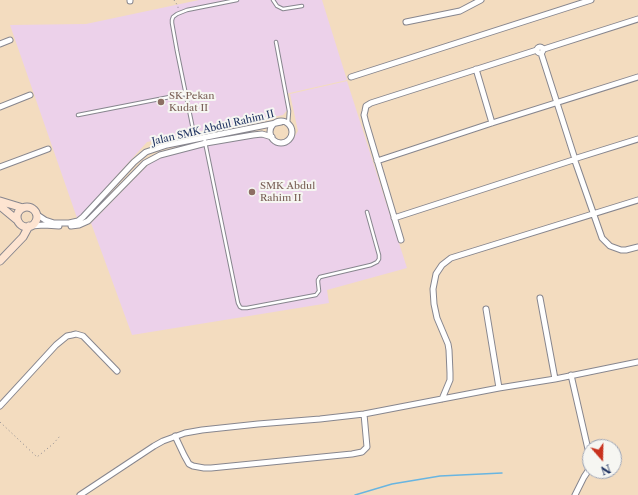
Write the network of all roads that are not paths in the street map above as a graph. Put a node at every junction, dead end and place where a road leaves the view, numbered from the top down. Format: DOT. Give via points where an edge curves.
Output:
graph roads {
  1 [pos="237,0"];
  2 [pos="273,0"];
  3 [pos="481,0"];
  4 [pos="591,0"];
  5 [pos="302,6"];
  6 [pos="638,19"];
  7 [pos="406,22"];
  8 [pos="10,40"];
  9 [pos="276,42"];
  10 [pos="0,44"];
  11 [pos="541,51"];
  12 [pos="476,70"];
  13 [pos="351,77"];
  14 [pos="638,77"];
  15 [pos="185,94"];
  16 [pos="30,95"];
  17 [pos="557,103"];
  18 [pos="0,107"];
  19 [pos="78,114"];
  20 [pos="281,122"];
  21 [pos="492,123"];
  22 [pos="288,124"];
  23 [pos="204,137"];
  24 [pos="272,137"];
  25 [pos="195,139"];
  26 [pos="638,139"];
  27 [pos="206,143"];
  28 [pos="48,149"];
  29 [pos="575,159"];
  30 [pos="377,161"];
  31 [pos="0,166"];
  32 [pos="638,200"];
  33 [pos="0,201"];
  34 [pos="0,206"];
  35 [pos="23,208"];
  36 [pos="367,212"];
  37 [pos="36,214"];
  38 [pos="594,214"];
  39 [pos="394,218"];
  40 [pos="19,222"];
  41 [pos="30,226"];
  42 [pos="401,240"];
  43 [pos="14,246"];
  44 [pos="638,247"];
  45 [pos="0,261"];
  46 [pos="540,298"];
  47 [pos="486,309"];
  48 [pos="638,362"];
  49 [pos="117,371"];
  50 [pos="572,375"];
  51 [pos="555,378"];
  52 [pos="499,388"];
  53 [pos="442,399"];
  54 [pos="0,406"];
  55 [pos="364,414"];
  56 [pos="175,436"];
  57 [pos="586,439"];
  58 [pos="583,479"];
  59 [pos="80,495"];
  60 [pos="575,495"];
  1 -- 15 [label="lane" via="187,10 173,17"];
  2 -- 5 [label="lane" via="283,9"];
  3 -- 7 [label="street" via="460,10"];
  4 -- 13 [label="street"];
  6 -- 11 [label="street"];
  8 -- 10 [label="street"];
  9 -- 22 [label="lane"];
  11 -- 12 [label="street"];
  11 -- 17 [label="street"];
  12 -- 21 [label="street"];
  12 -- 30 [label="street" via="366,106 364,116"];
  14 -- 17 [label="street"];
  15 -- 19 [label="lane"];
  15 -- 25 [label="lane"];
  16 -- 18 [label="street"];
  17 -- 21 [label="street"];
  17 -- 29 [label="street"];
  20 -- 22 [label="street"];
  20 -- 23 [label="street, Jalan SMK Abdul Rahim II"];
  20 -- 24 [label="street" via="272,128"];
  21 -- 30 [label="street"];
  22 -- 24 [label="street" via="292,130 289,140 278,143"];
  23 -- 25 [label="street, Jalan SMK Abdul Rahim II"];
  23 -- 27 [label="lane"];
  24 -- 27 [label="street, Jalan SMK Abdul Rahim II" via="262,134"];
  25 -- 37 [label="street, Jalan SMK Abdul Rahim II" via="155,148 140,156 78,221 54,223"];
  26 -- 29 [label="street"];
  27 -- 36 [label="lane" via="238,303 242,308 316,295 319,292 320,277 376,263 379,255"];
  27 -- 41 [label="street, Jalan SMK Abdul Rahim II" via="169,152 145,162 92,218 84,223 71,226"];
  28 -- 31 [label="street"];
  29 -- 38 [label="street"];
  29 -- 39 [label="street"];
  30 -- 39 [label="street"];
  32 -- 38 [label="street"];
  33 -- 35 [label="street"];
  34 -- 40 [label="street"];
  35 -- 37 [label="street" via="32,209"];
  35 -- 40 [label="street" via="18,213"];
  37 -- 41 [label="street" via="36,221"];
  38 -- 44 [label="street" via="602,238 610,246 621,250"];
  38 -- 53 [label="street" via="451,258 442,265 436,274 433,289 436,318 449,350 450,380"];
  39 -- 42 [label="street"];
  40 -- 41 [label="street" via="24,226"];
  40 -- 43 [label="street" via="19,237"];
  41 -- 43 [label="street"];
  43 -- 45 [label="street"];
  46 -- 51 [label="street"];
  47 -- 52 [label="street"];
  48 -- 50 [label="street"];
  49 -- 54 [label="street" via="83,336 67,336"];
  50 -- 51 [label="street"];
  50 -- 57 [label="street"];
  51 -- 52 [label="street"];
  52 -- 53 [label="street"];
  53 -- 55 [label="street"];
  55 -- 56 [label="street" via="202,430"];
  55 -- 56 [label="street" via="367,447 362,452 352,454 204,468 189,464"];
  56 -- 59 [label="street" via="154,446"];
  58 -- 60 [label="street"];
}
